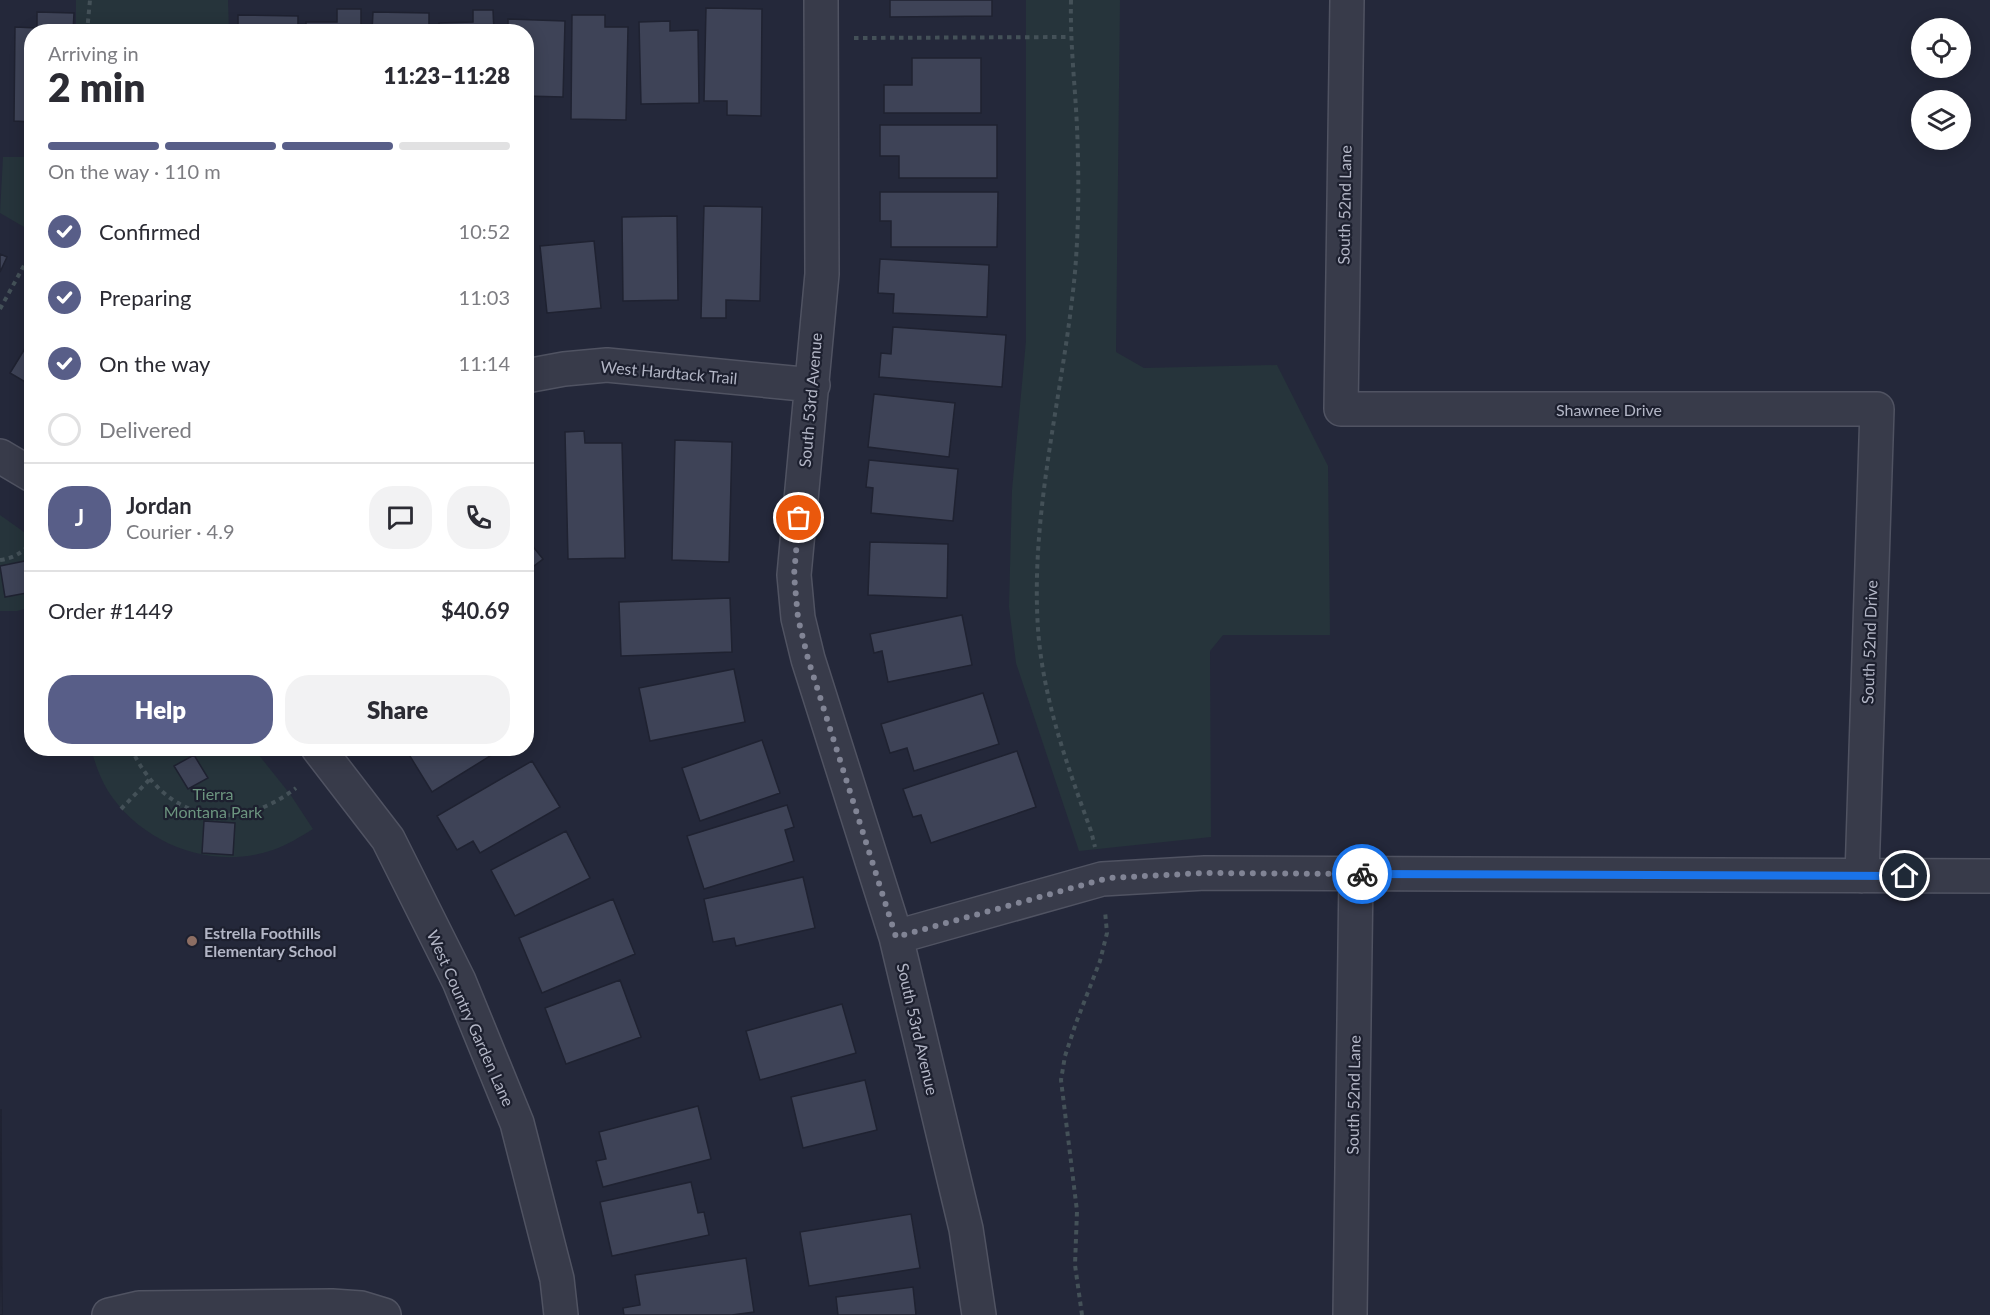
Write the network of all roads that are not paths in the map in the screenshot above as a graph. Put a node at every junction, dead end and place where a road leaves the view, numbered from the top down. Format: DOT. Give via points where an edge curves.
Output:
graph roads {
  1 [pos="821,0"];
  2 [pos="1347,0"];
  3 [pos="534,375"];
  4 [pos="813,385"];
  5 [pos="1341,409"];
  6 [pos="1877,409"];
  7 [pos="0,456"];
  8 [pos="24,470"];
  9 [pos="324,756"];
  10 [pos="1356,874"];
  11 [pos="1862,876"];
  12 [pos="1990,876"];
  13 [pos="896,937"];
  14 [pos="110,1315"];
  15 [pos="384,1315"];
  16 [pos="561,1315"];
  17 [pos="979,1315"];
  18 [pos="1350,1315"];
  1 -- 4 [label="street, South 53rd Avenue" via="822,274"];
  2 -- 5 [label="street, South 52nd Lane"];
  3 -- 4 [label="street, West Hardtack Trail" via="607,365"];
  4 -- 13 [label="street, South 53rd Avenue" via="796,540 798,618"];
  5 -- 6 [label="street, Shawnee Drive"];
  6 -- 11 [label="street, South 52nd Drive"];
  7 -- 8 [label="street"];
  9 -- 16 [label="street, West Country Garden Lane" via="388,839 459,981 517,1124 557,1280"];
  10 -- 11 [label="street"];
  10 -- 13 [label="street" via="1204,873 1102,879"];
  10 -- 18 [label="street, South 52nd Lane"];
  11 -- 12 [label="street"];
  13 -- 17 [label="street, South 53rd Avenue" via="966,1229"];
  14 -- 15 [label="street" via="139,1308 332,1306"];
}
